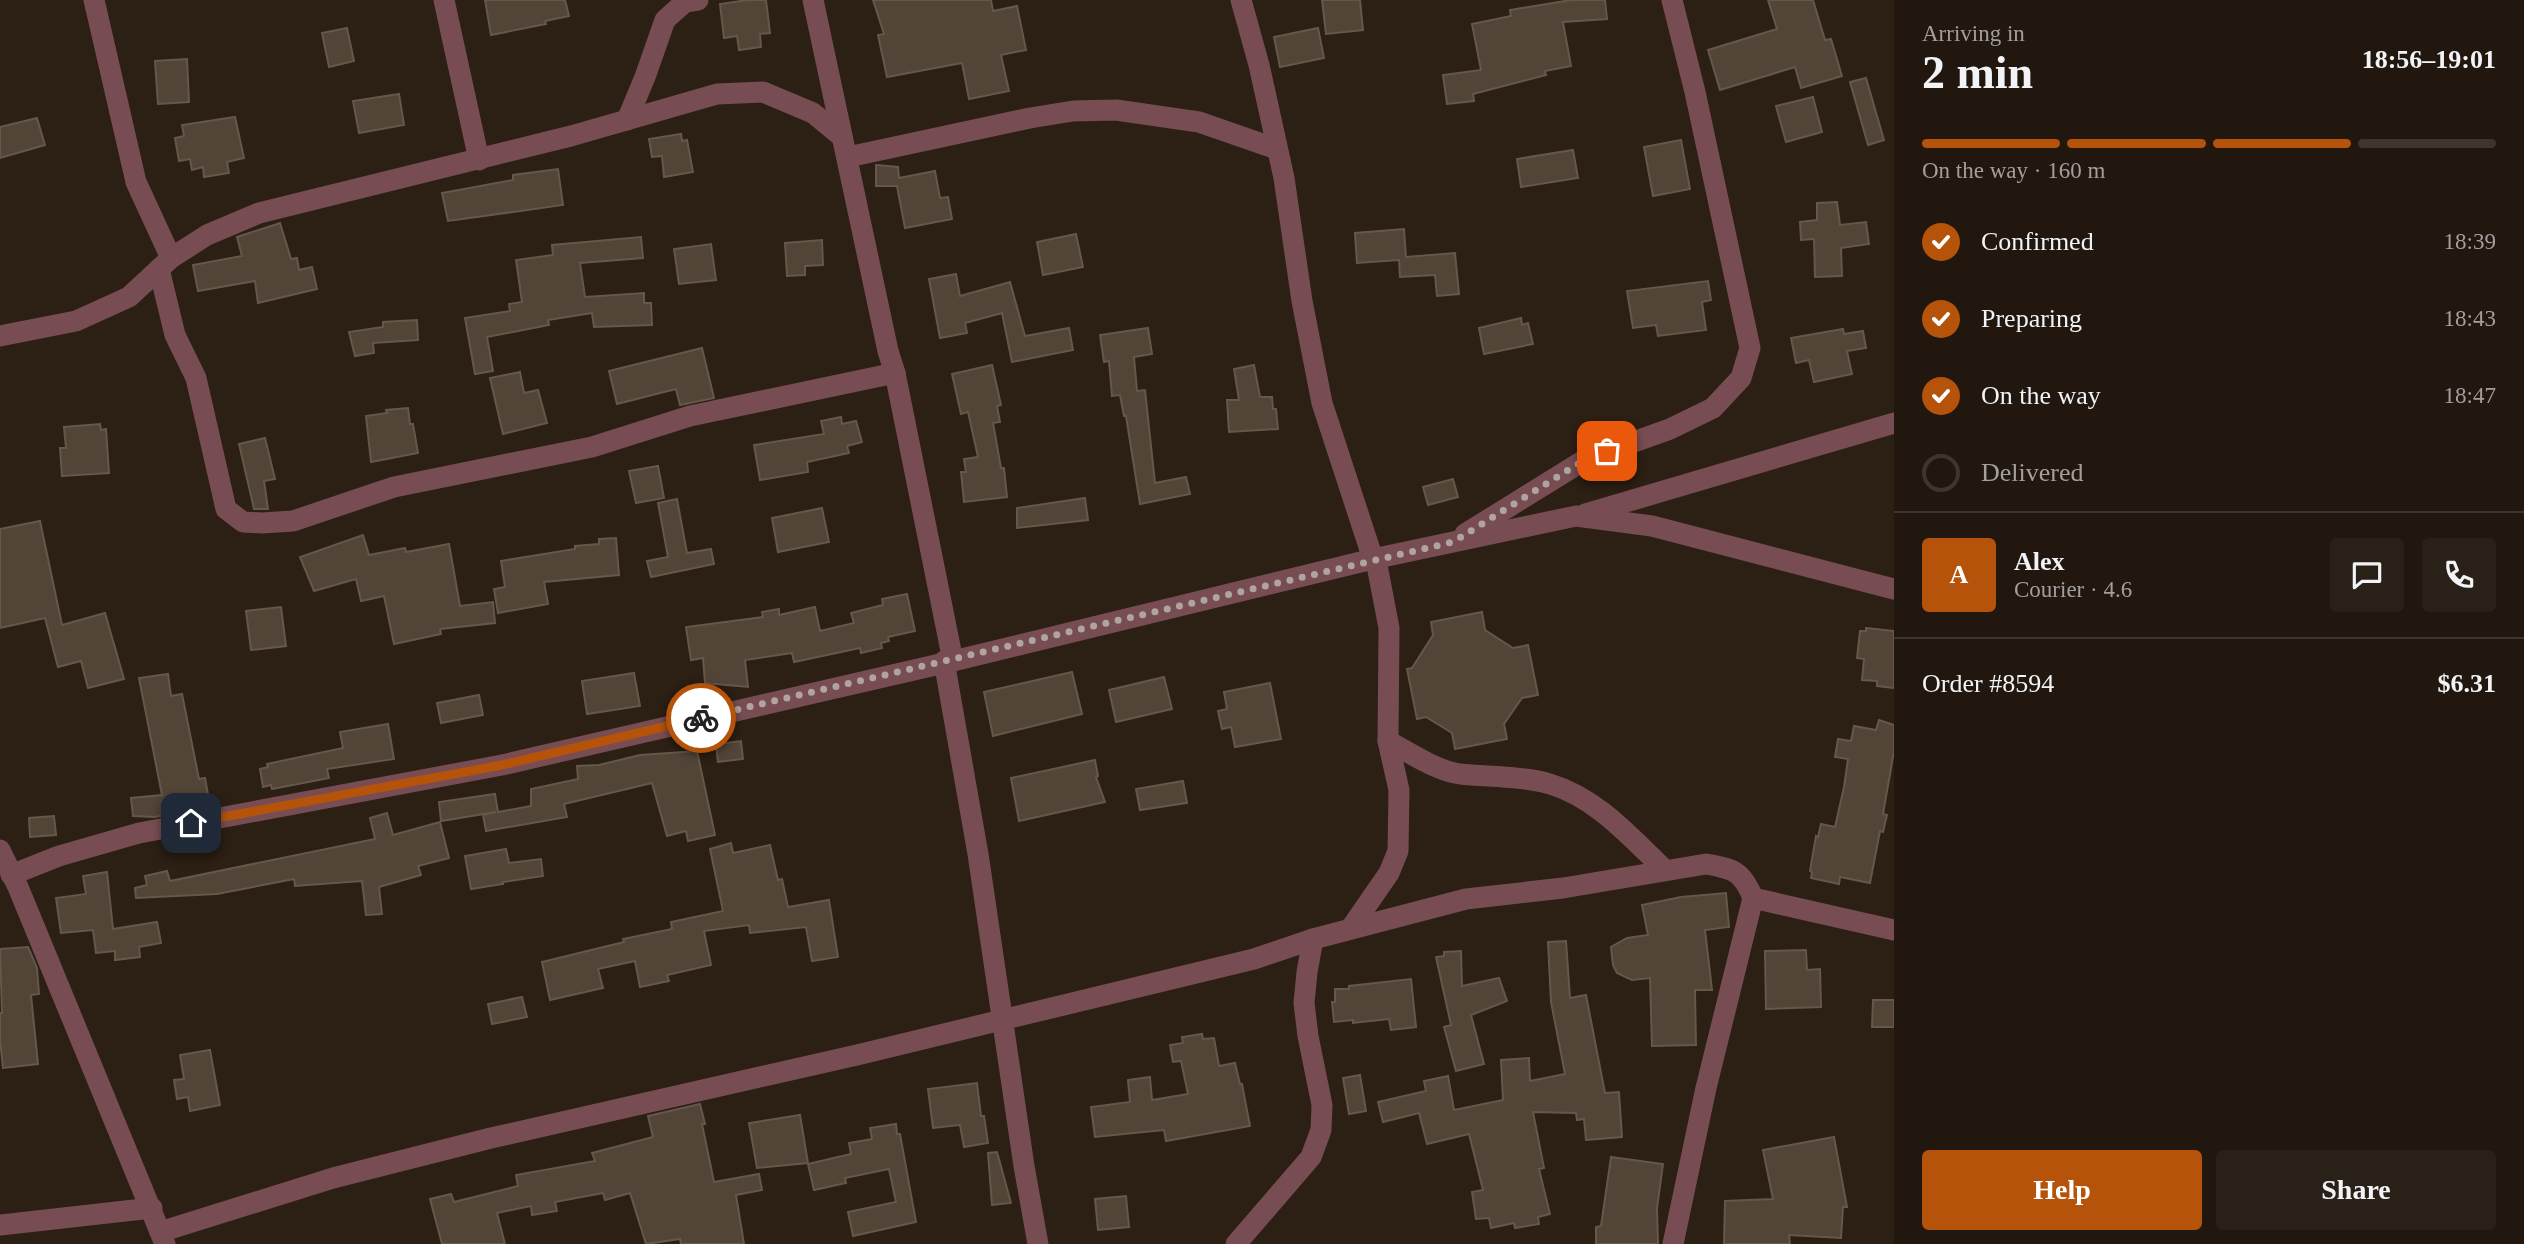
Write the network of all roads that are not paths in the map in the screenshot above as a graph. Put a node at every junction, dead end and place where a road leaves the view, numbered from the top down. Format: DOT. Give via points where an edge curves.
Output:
graph roads {
  1 [pos="94,0"];
  2 [pos="444,0"];
  3 [pos="698,0"];
  4 [pos="813,0"];
  5 [pos="1241,0"];
  6 [pos="1672,0"];
  7 [pos="627,120"];
  8 [pos="845,147"];
  9 [pos="1277,149"];
  10 [pos="479,160"];
  11 [pos="165,264"];
  12 [pos="0,336"];
  13 [pos="895,373"];
  14 [pos="1894,423"];
  15 [pos="1576,516"];
  16 [pos="1453,542"];
  17 [pos="1374,560"];
  18 [pos="1894,589"];
  19 [pos="948,661"];
  20 [pos="1388,741"];
  21 [pos="0,850"];
  22 [pos="1665,870"];
  23 [pos="10,884"];
  24 [pos="1753,898"];
  25 [pos="1351,928"];
  26 [pos="1894,930"];
  27 [pos="1313,939"];
  28 [pos="1001,1019"];
  29 [pos="152,1208"];
  30 [pos="0,1225"];
  31 [pos="162,1238"];
  32 [pos="1038,1244"];
  33 [pos="1236,1244"];
  34 [pos="1673,1244"];
  1 -- 11 [label="street" via="136,182"];
  2 -- 10 [label="street"];
  3 -- 7 [label="street" via="685,2 665,20"];
  4 -- 8 [label="street"];
  5 -- 9 [label="street"];
  6 -- 16 [label="street" via="1750,348 1741,378 1713,408 1586,459"];
  7 -- 8 [label="street" via="717,94 763,92 813,113"];
  7 -- 10 [label="street"];
  8 -- 9 [label="street" via="1073,111 1105,110 1199,122"];
  8 -- 13 [label="street"];
  9 -- 17 [label="street" via="1322,403"];
  10 -- 11 [label="street" via="259,213 207,235"];
  11 -- 12 [label="street" via="129,296 76,321"];
  11 -- 13 [label="street" via="175,335 196,378 226,509 243,522 293,521 394,487 592,447 690,416"];
  13 -- 19 [label="street"];
  14 -- 15 [label="street"];
  15 -- 16 [label="street"];
  15 -- 18 [label="street" via="1652,526"];
  16 -- 17 [label="street"];
  17 -- 19 [label="street"];
  17 -- 20 [label="street" via="1389,628"];
  19 -- 23 [label="street" via="502,765 139,833 59,856"];
  19 -- 28 [label="street"];
  20 -- 22 [label="street" via="1458,774 1508,776 1552,785 1596,805"];
  20 -- 25 [label="street" via="1399,790 1398,851 1389,873"];
  21 -- 23 [label="street"];
  22 -- 24 [label="street" via="1706,864 1729,868 1745,879"];
  22 -- 25 [label="street" via="1466,899"];
  23 -- 29 [label="street"];
  24 -- 26 [label="street"];
  24 -- 34 [label="street"];
  25 -- 27 [label="street"];
  27 -- 28 [label="street" via="1254,959"];
  27 -- 33 [label="street" via="1304,1003 1322,1105 1321,1130 1311,1157"];
  28 -- 31 [label="street" via="333,1178"];
  28 -- 32 [label="street"];
  29 -- 30 [label="street"];
  29 -- 31 [label="street"];
}
